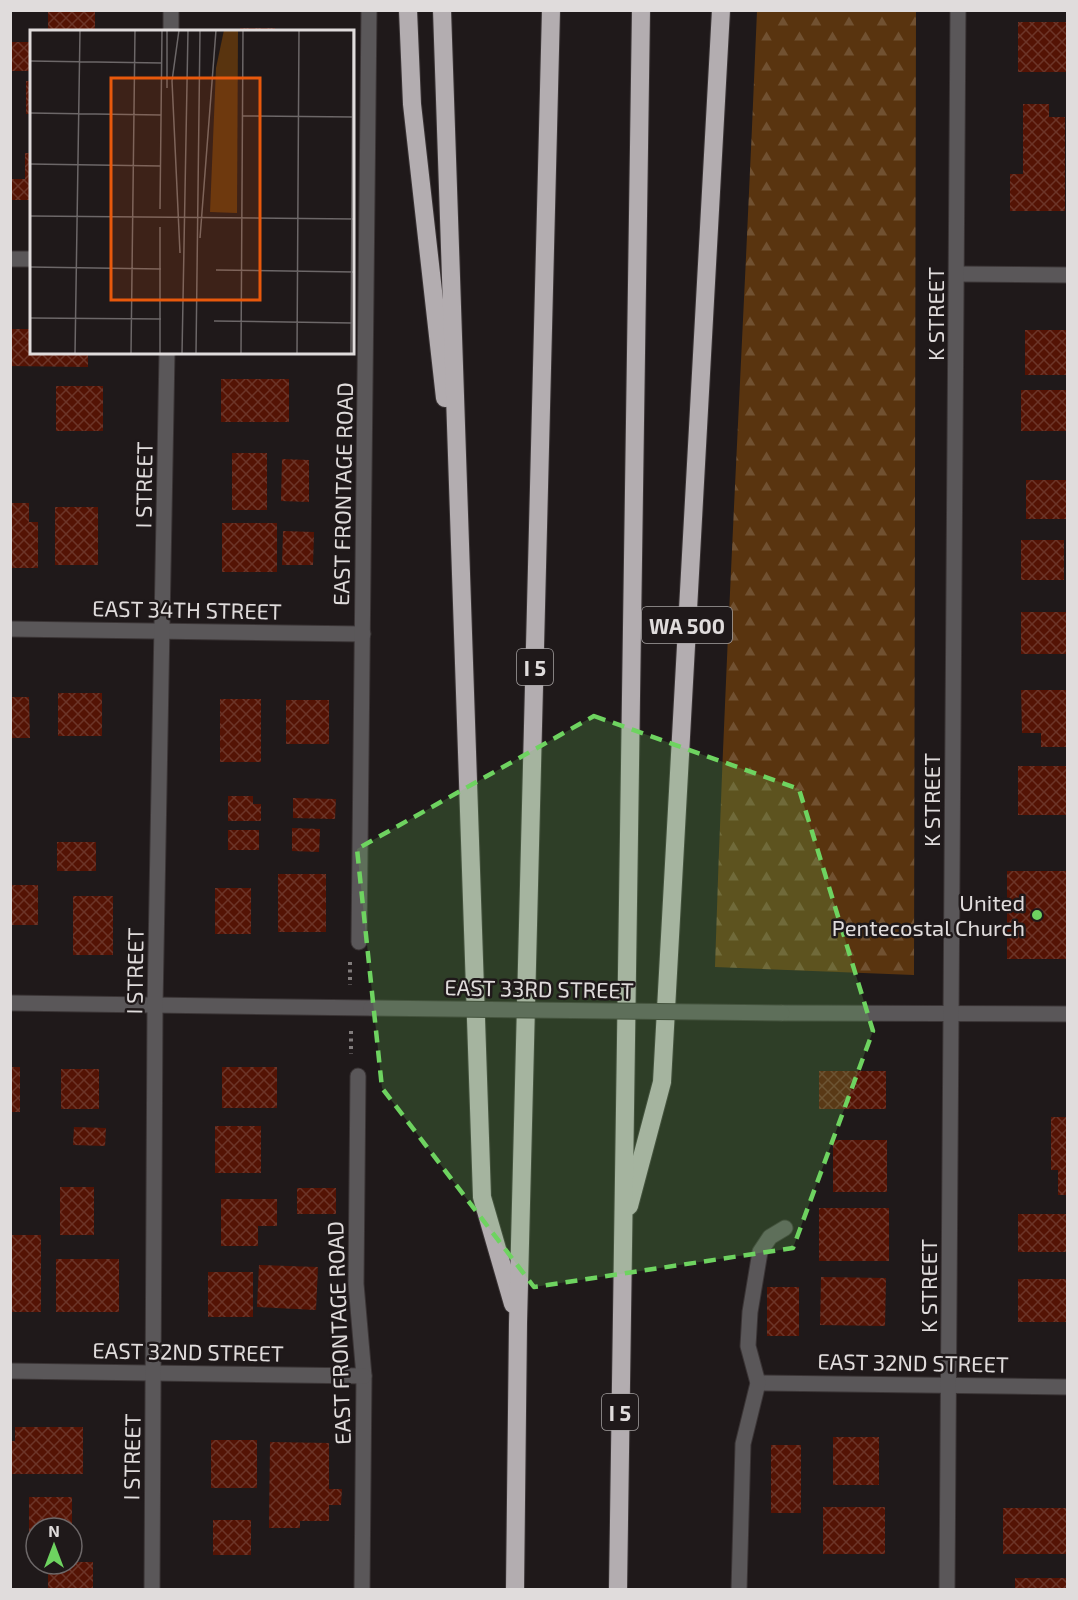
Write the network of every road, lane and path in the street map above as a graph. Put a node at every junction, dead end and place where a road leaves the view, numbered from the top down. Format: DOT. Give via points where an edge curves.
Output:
graph roads {
  1 [pos="171,10"];
  2 [pos="369,10"];
  3 [pos="408,10"];
  4 [pos="442,10"];
  5 [pos="551,10"];
  6 [pos="641,10"];
  7 [pos="720,10"];
  8 [pos="958,10"];
  9 [pos="171,30"];
  10 [pos="10,259"];
  11 [pos="30,259"];
  12 [pos="360,263"];
  13 [pos="957,274"];
  14 [pos="1068,275"];
  15 [pos="167,354"];
  16 [pos="461,540"];
  17 [pos="10,629"];
  18 [pos="164,631"];
  19 [pos="363,634"];
  20 [pos="359,942"];
  21 [pos="10,1003"];
  22 [pos="156,1006"];
  23 [pos="952,1014"];
  24 [pos="1068,1014"];
  25 [pos="358,1076"];
  26 [pos="785,1228"];
  27 [pos="622,1234"];
  28 [pos="518,1323"];
  29 [pos="10,1371"];
  30 [pos="154,1373"];
  31 [pos="364,1376"];
  32 [pos="758,1383"];
  33 [pos="950,1385"];
  34 [pos="1068,1387"];
  35 [pos="152,1590"];
  36 [pos="362,1590"];
  37 [pos="515,1590"];
  38 [pos="618,1590"];
  39 [pos="739,1590"];
  40 [pos="947,1590"];
  1 -- 9 [label="street"];
  2 -- 12 [label="street, EAST FRONTAGE ROAD"];
  3 -- 16 [label="highway" via="411,104"];
  4 -- 16 [label="highway"];
  5 -- 28 [label="highway, I 5"];
  6 -- 27 [label="highway, I 5"];
  7 -- 27 [label="highway, WA 500" via="662,1082"];
  8 -- 13 [label="street, K STREET"];
  10 -- 11 [label="street"];
  12 -- 19 [label="street, EAST FRONTAGE ROAD"];
  13 -- 14 [label="street"];
  13 -- 23 [label="street, K STREET"];
  15 -- 18 [label="street, I STREET"];
  16 -- 28 [label="highway" via="482,1197"];
  17 -- 18 [label="street, EAST 34TH STREET"];
  18 -- 19 [label="street, EAST 34TH STREET"];
  18 -- 22 [label="street, I STREET"];
  19 -- 20 [label="street, EAST FRONTAGE ROAD"];
  21 -- 22 [label="street, EAST 33RD STREET"];
  22 -- 23 [label="street, EAST 33RD STREET, bridge"];
  22 -- 30 [label="street, I STREET"];
  23 -- 24 [label="street, EAST 33RD STREET"];
  23 -- 33 [label="street, K STREET"];
  25 -- 31 [label="street, EAST FRONTAGE ROAD" via="356,1284"];
  26 -- 32 [label="street" via="770,1237 760,1252 748,1346"];
  27 -- 38 [label="highway, I 5"];
  28 -- 37 [label="highway, I 5"];
  29 -- 30 [label="street, EAST 32ND STREET"];
  30 -- 31 [label="street, EAST 32ND STREET"];
  30 -- 35 [label="street, I STREET"];
  31 -- 36 [label="street, EAST FRONTAGE ROAD"];
  32 -- 33 [label="street, EAST 32ND STREET"];
  32 -- 39 [label="street" via="743,1444"];
  33 -- 34 [label="street, EAST 32ND STREET"];
  33 -- 40 [label="street, K STREET"];
}
